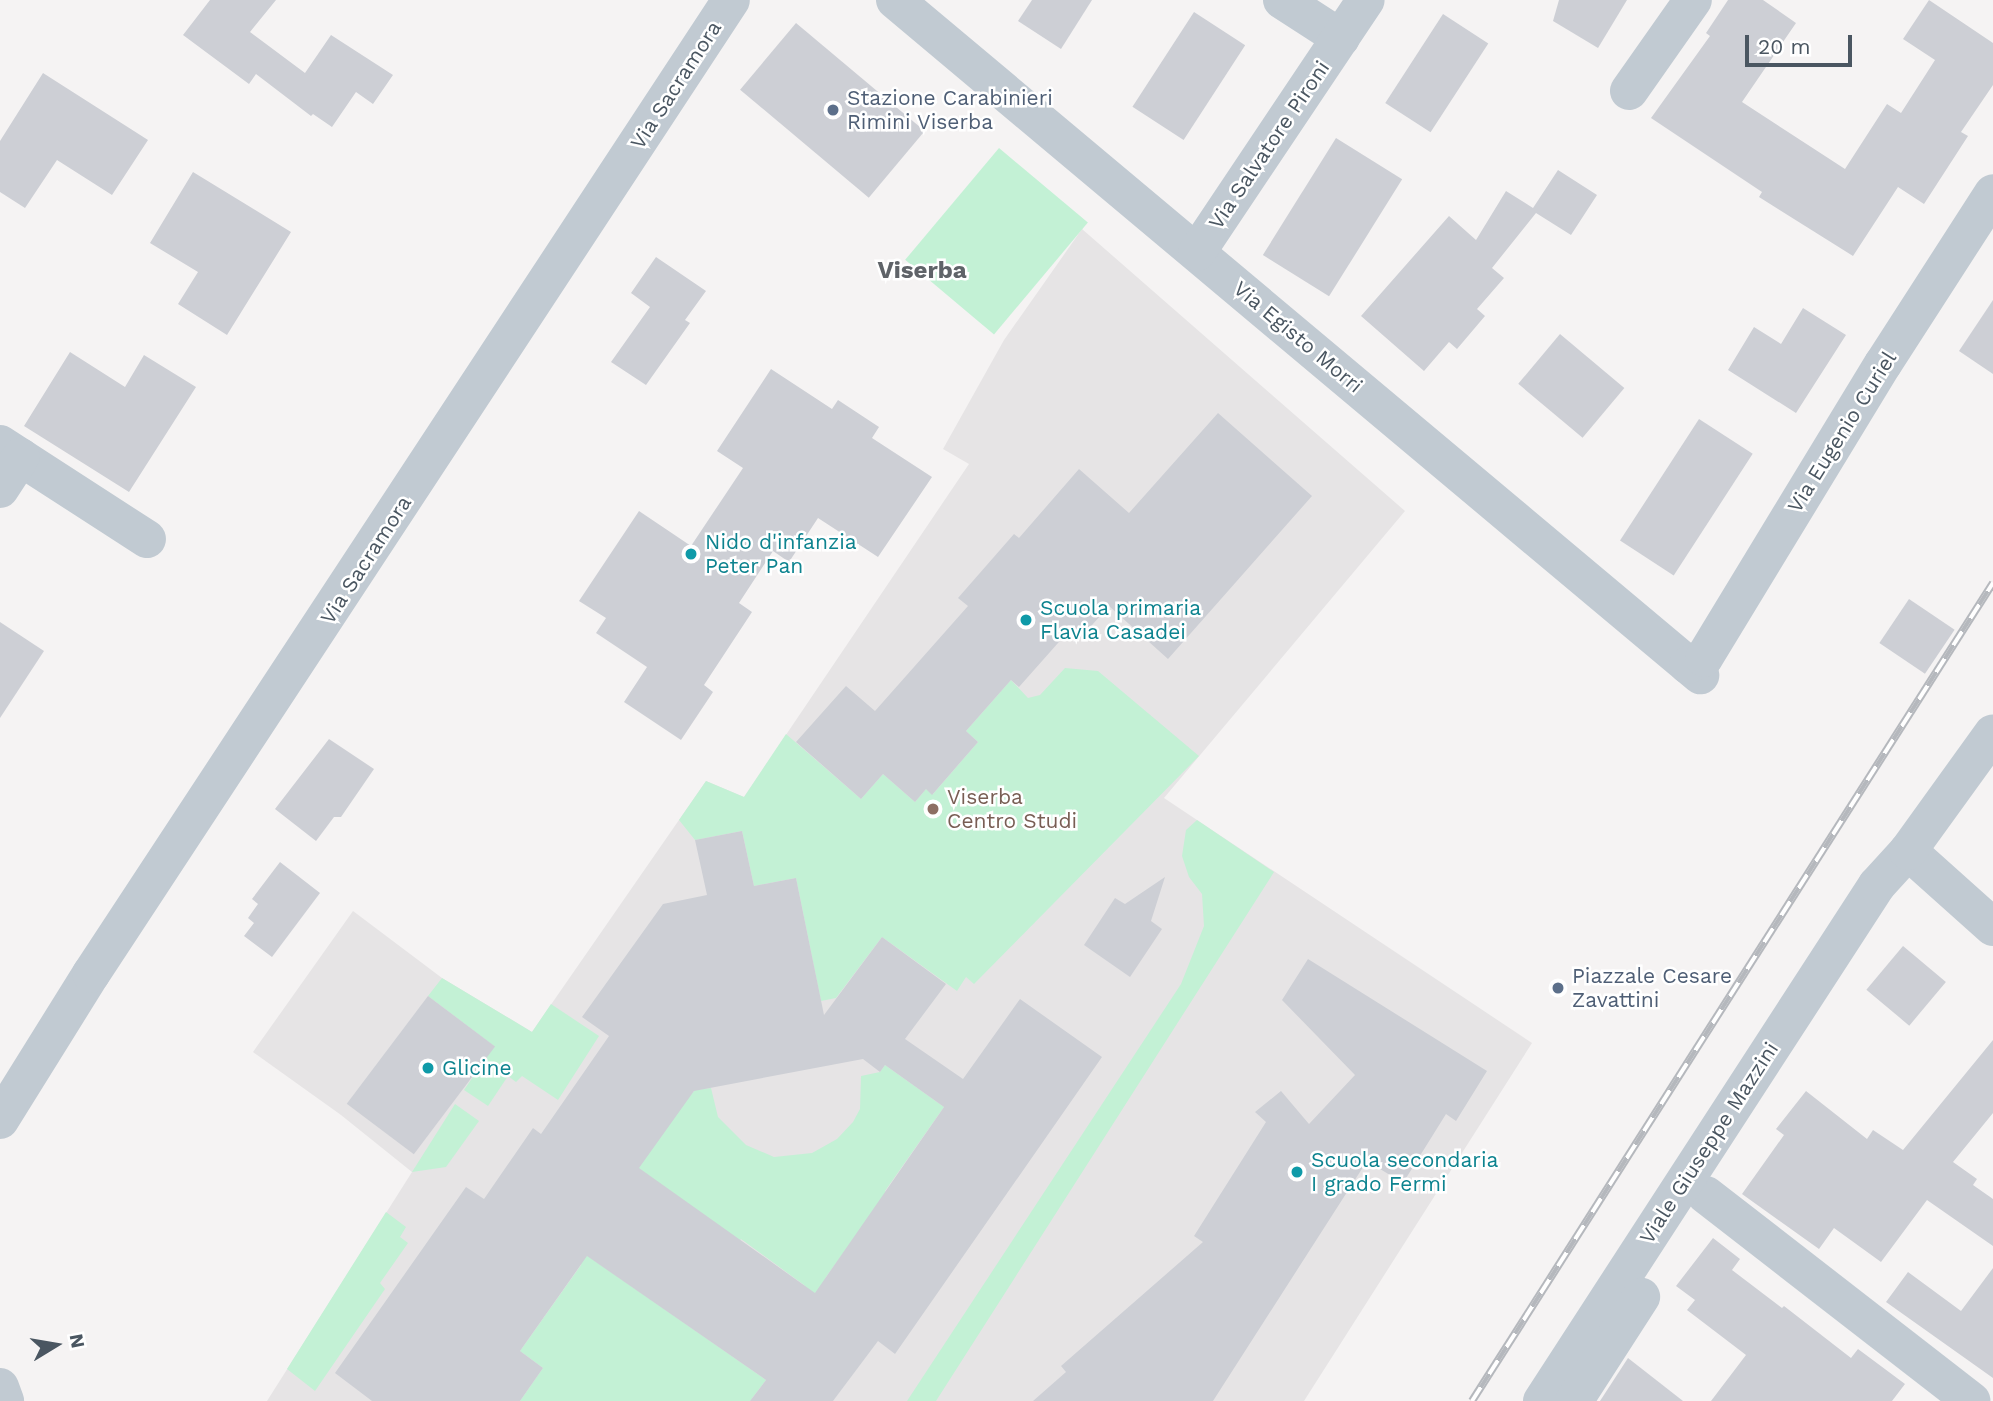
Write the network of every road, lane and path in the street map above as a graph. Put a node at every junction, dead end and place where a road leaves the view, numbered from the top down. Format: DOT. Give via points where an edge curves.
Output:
graph roads {
  1 [pos="731,0"];
  2 [pos="895,0"];
  3 [pos="1282,0"];
  4 [pos="1366,0"];
  5 [pos="1693,0"];
  6 [pos="1341,38"];
  7 [pos="1629,91"];
  8 [pos="1993,193"];
  9 [pos="1197,252"];
  10 [pos="10,451"];
  11 [pos="0,489"];
  12 [pos="147,539"];
  13 [pos="1694,670"];
  14 [pos="1993,733"];
  15 [pos="1908,851"];
  16 [pos="1877,885"];
  17 [pos="1993,927"];
  18 [pos="0,1120"];
  19 [pos="1706,1195"];
  20 [pos="0,1387"];
  21 [pos="1950,1395"];
  22 [pos="5,1401"];
  23 [pos="1542,1401"];
  24 [pos="1574,1401"];
  1 -- 18 [label="street, Via Sacramora" via="91,974"];
  2 -- 9 [label="street, Via Egisto Morri"];
  3 -- 6 [label="street, Via Salvatore Pironi"];
  4 -- 6 [label="street, Via Salvatore Pironi"];
  5 -- 7 [label="street"];
  6 -- 9 [label="street, Via Salvatore Pironi"];
  8 -- 13 [label="street, Via Eugenio Curiel"];
  9 -- 13 [label="street, Via Egisto Morri"];
  10 -- 11 [label="street"];
  10 -- 12 [label="street"];
  14 -- 15 [label="street, Viale Giuseppe Mazzini"];
  15 -- 16 [label="street, Viale Giuseppe Mazzini"];
  15 -- 17 [label="street"];
  16 -- 19 [label="street, Viale Giuseppe Mazzini" via="1846,966"];
  16 -- 23 [label="street, Viale Giuseppe Mazzini"];
  19 -- 21 [label="street"];
  19 -- 24 [label="street, Viale Giuseppe Mazzini"];
  20 -- 22 [label="street"];
}
